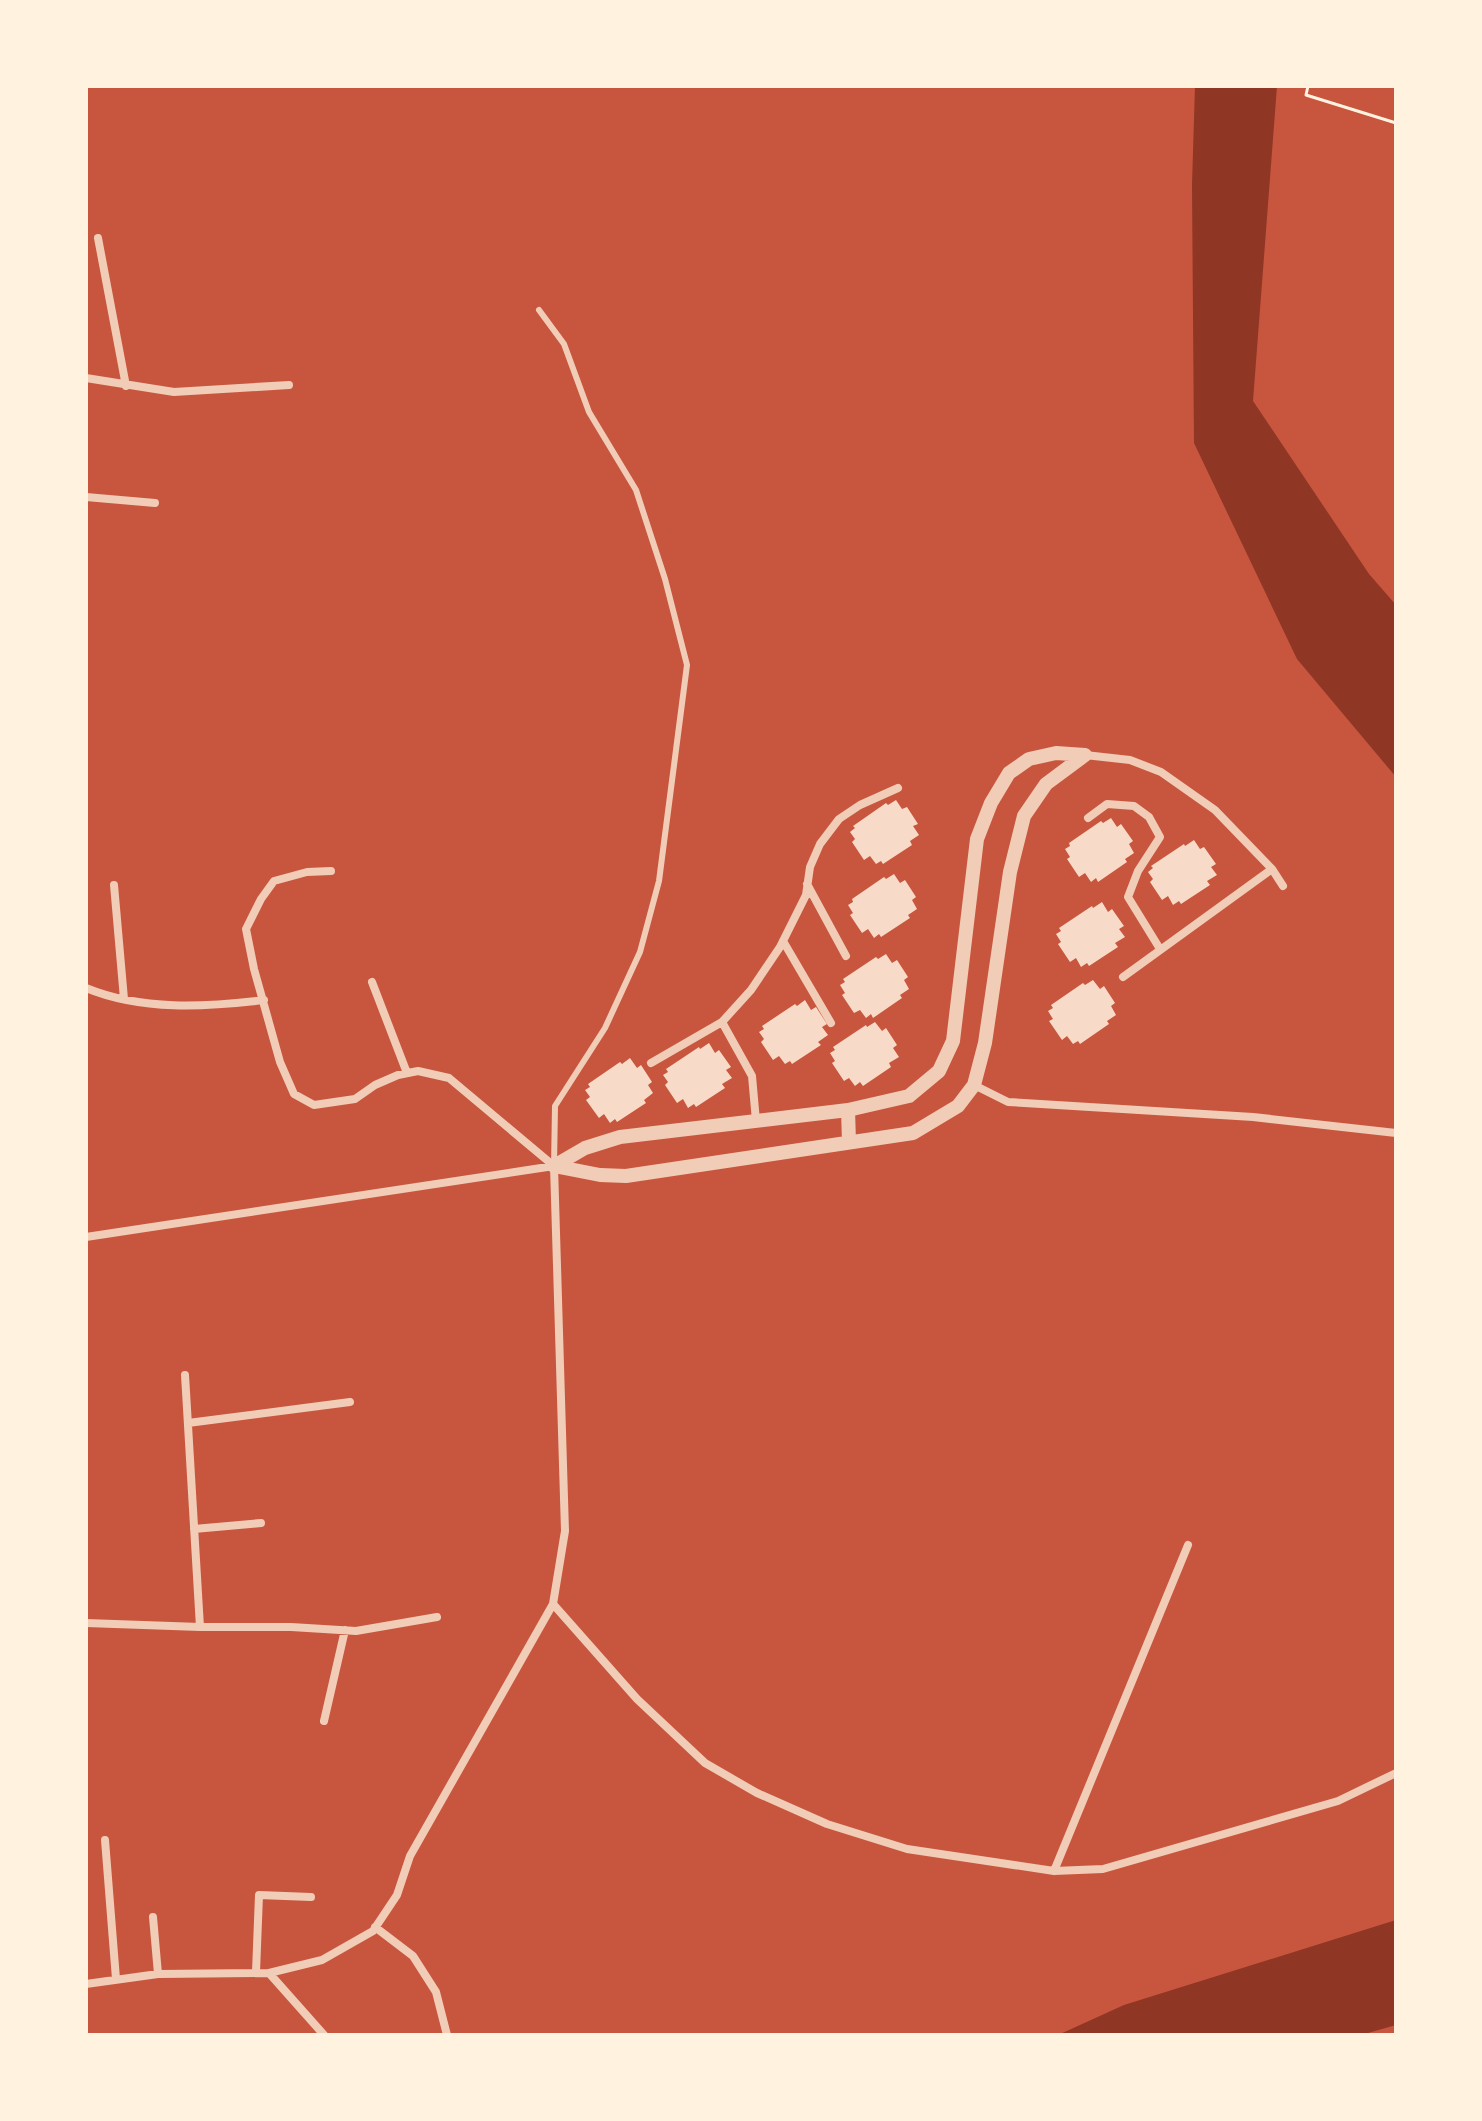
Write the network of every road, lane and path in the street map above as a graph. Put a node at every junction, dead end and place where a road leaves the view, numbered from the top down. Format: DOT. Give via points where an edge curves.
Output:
graph roads {
  1 [pos="1308,86"];
  2 [pos="1396,123"];
  3 [pos="98,238"];
  4 [pos="539,310"];
  5 [pos="86,378"];
  6 [pos="289,385"];
  7 [pos="126,386"];
  8 [pos="86,497"];
  9 [pos="155,503"];
  10 [pos="1085,755"];
  11 [pos="898,788"];
  12 [pos="1088,818"];
  13 [pos="1272,869"];
  14 [pos="331,871"];
  15 [pos="807,884"];
  16 [pos="114,885"];
  17 [pos="1283,886"];
  18 [pos="783,941"];
  19 [pos="1160,949"];
  20 [pos="846,956"];
  21 [pos="1123,977"];
  22 [pos="372,982"];
  23 [pos="86,988"];
  24 [pos="124,999"];
  25 [pos="264,1000"];
  26 [pos="722,1022"];
  27 [pos="831,1023"];
  28 [pos="651,1063"];
  29 [pos="407,1073"];
  30 [pos="974,1085"];
  31 [pos="848,1110"];
  32 [pos="756,1121"];
  33 [pos="1396,1133"];
  34 [pos="849,1142"];
  35 [pos="554,1166"];
  36 [pos="86,1237"];
  37 [pos="185,1375"];
  38 [pos="350,1402"];
  39 [pos="188,1423"];
  40 [pos="261,1523"];
  41 [pos="194,1529"];
  42 [pos="1188,1545"];
  43 [pos="553,1604"];
  44 [pos="437,1617"];
  45 [pos="86,1623"];
  46 [pos="200,1627"];
  47 [pos="345,1630"];
  48 [pos="324,1721"];
  49 [pos="1396,1773"];
  50 [pos="105,1840"];
  51 [pos="1054,1871"];
  52 [pos="311,1897"];
  53 [pos="153,1917"];
  54 [pos="375,1927"];
  55 [pos="256,1972"];
  56 [pos="269,1973"];
  57 [pos="158,1974"];
  58 [pos="116,1979"];
  59 [pos="86,1984"];
  60 [pos="324,2035"];
  61 [pos="447,2035"];
  1 -- 2 [label="path" via="1306,95"];
  3 -- 7 [label="street"];
  4 -- 35 [label="lane" via="564,344 589,412 636,490 687,665 659,881 640,952 605,1028 555,1106"];
  5 -- 7 [label="street"];
  6 -- 7 [label="street" via="174,392"];
  8 -- 9 [label="street"];
  10 -- 13 [label="street" via="1130,760 1161,772 1215,810"];
  10 -- 30 [label="street" via="1046,784 1024,816"];
  10 -- 31 [label="street" via="1056,753 1029,759 1009,773 991,803 977,839 953,1041 939,1071 909,1096"];
  11 -- 15 [label="street" via="839,819 820,844"];
  12 -- 19 [label="street" via="1107,804 1134,806 1149,817 1160,837 1128,897"];
  13 -- 17 [label="street"];
  13 -- 19 [label="street"];
  14 -- 25 [label="street" via="274,881 261,899 246,929"];
  15 -- 18 [label="street"];
  15 -- 20 [label="street"];
  16 -- 24 [label="street"];
  18 -- 26 [label="street"];
  18 -- 27 [label="street"];
  19 -- 21 [label="street"];
  22 -- 29 [label="street"];
  23 -- 24 [label="street"];
  24 -- 25 [label="street" via="203,1006"];
  25 -- 29 [label="street" via="294,1094 314,1105 355,1099"];
  26 -- 28 [label="street"];
  26 -- 32 [label="street" via="752,1076"];
  29 -- 35 [label="street" via="449,1078"];
  30 -- 33 [label="street" via="1008,1102 1253,1117"];
  30 -- 34 [label="street" via="958,1106 913,1133"];
  31 -- 32 [label="street"];
  31 -- 34 [label="street"];
  32 -- 35 [label="street" via="620,1137 585,1148"];
  34 -- 35 [label="street" via="626,1176"];
  35 -- 36 [label="street"];
  35 -- 43 [label="street" via="565,1531"];
  37 -- 39 [label="street"];
  38 -- 39 [label="street"];
  39 -- 41 [label="street"];
  40 -- 41 [label="street"];
  41 -- 46 [label="street"];
  42 -- 51 [label="street"];
  43 -- 51 [label="street" via="637,1699 705,1763 757,1793 827,1824 907,1849"];
  43 -- 54 [label="street"];
  44 -- 47 [label="street"];
  45 -- 46 [label="street"];
  46 -- 47 [label="street"];
  47 -- 48 [label="street"];
  49 -- 51 [label="street" via="1338,1801 1103,1869"];
  50 -- 58 [label="street"];
  52 -- 55 [label="street" via="259,1895"];
  53 -- 57 [label="street"];
  54 -- 56 [label="street" via="322,1960"];
  54 -- 61 [label="street" via="413,1956 436,1992"];
  55 -- 56 [label="street"];
  55 -- 57 [label="street"];
  56 -- 60 [label="street"];
  57 -- 58 [label="street"];
  58 -- 59 [label="street"];
}
